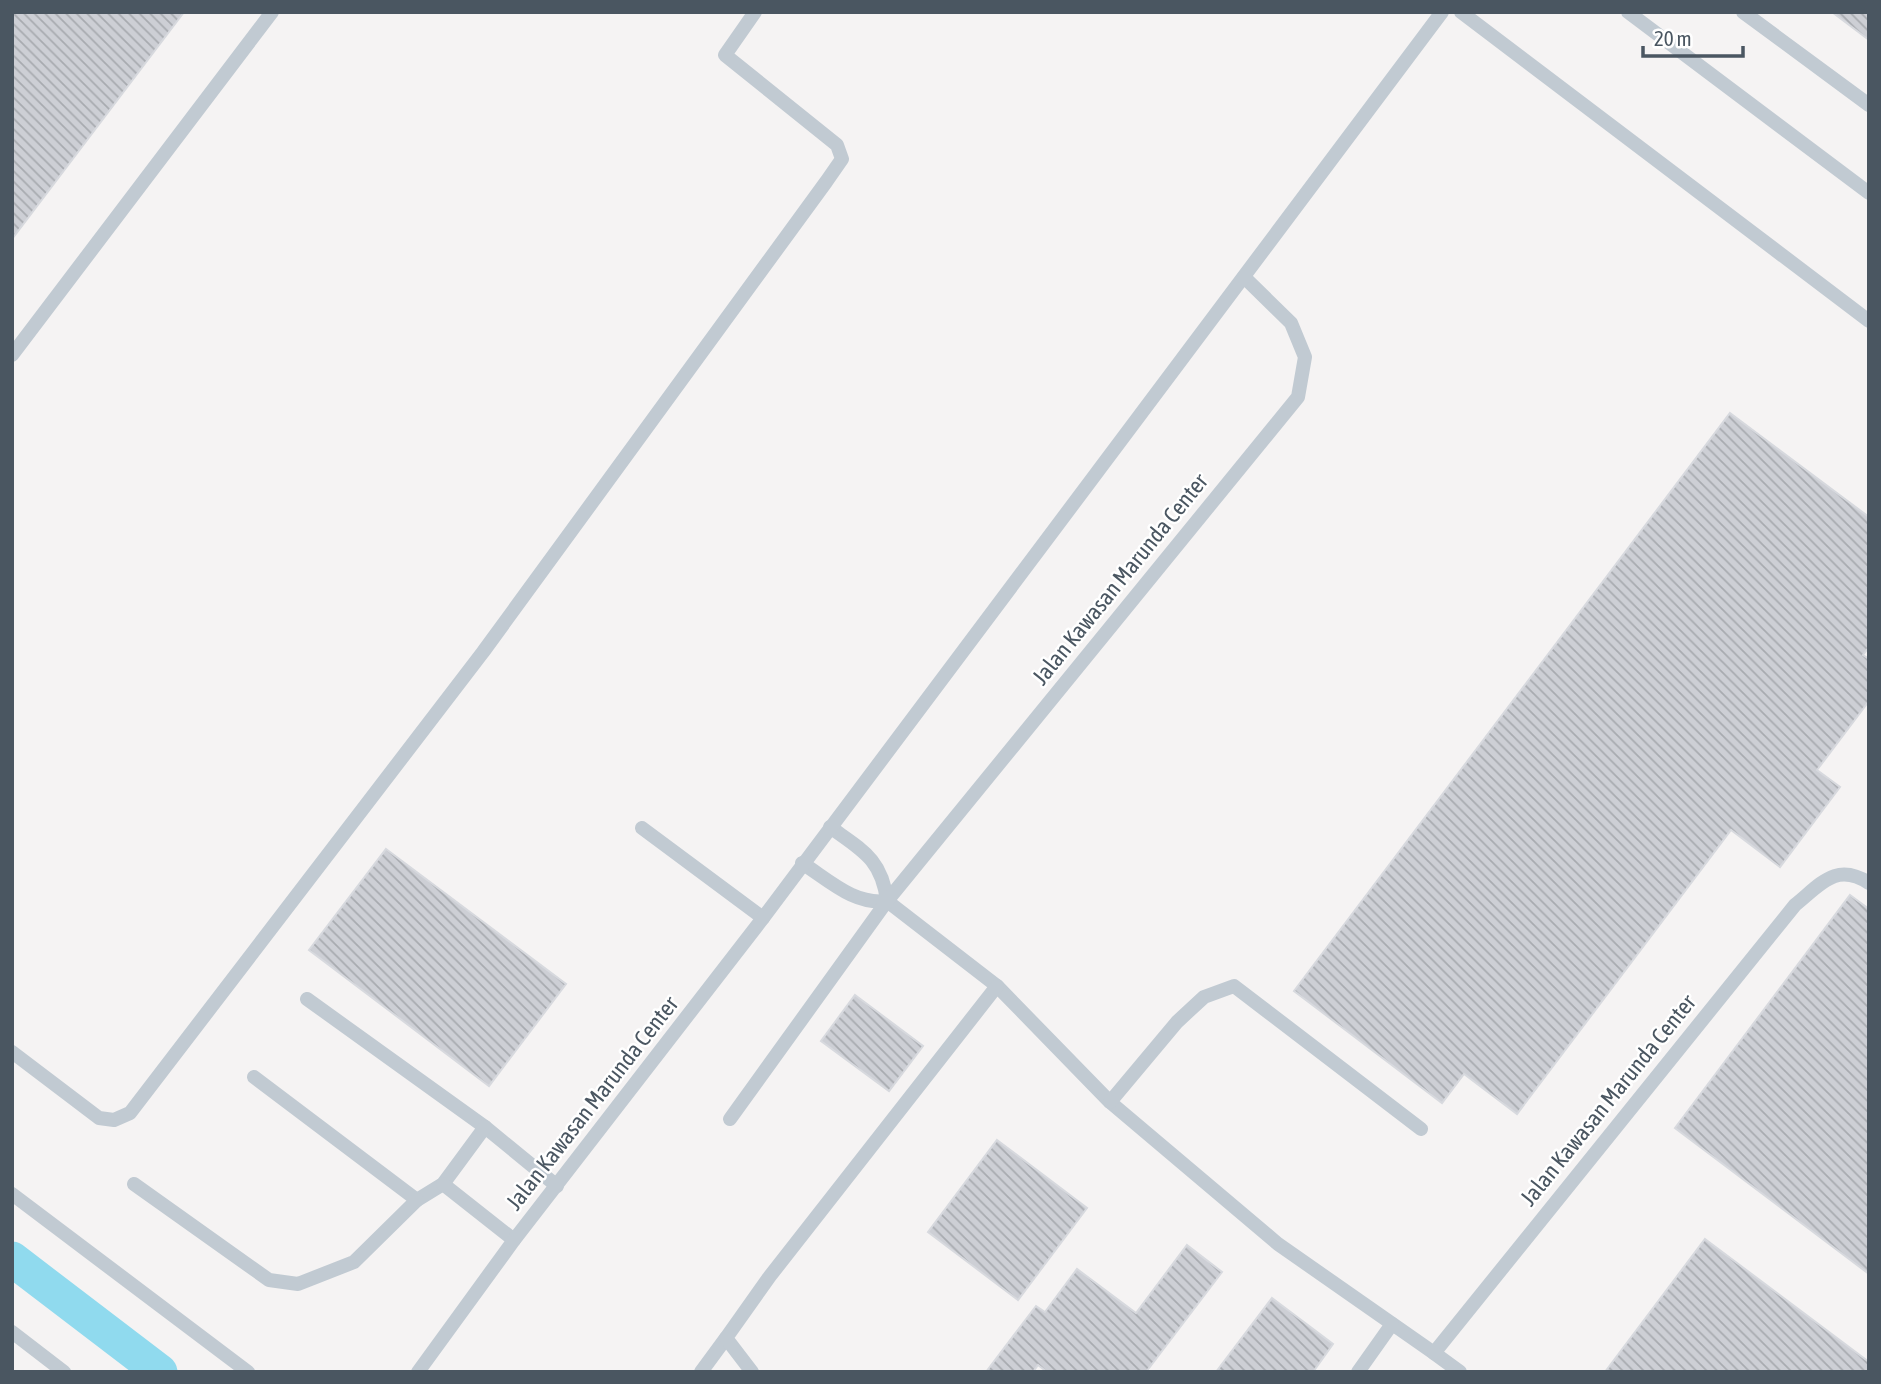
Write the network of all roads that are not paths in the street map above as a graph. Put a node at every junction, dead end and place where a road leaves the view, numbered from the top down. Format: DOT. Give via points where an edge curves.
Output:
graph roads {
  1 [pos="272,12"];
  2 [pos="755,12"];
  3 [pos="1442,12"];
  4 [pos="1461,12"];
  5 [pos="1629,12"];
  6 [pos="1744,12"];
  7 [pos="1869,105"];
  8 [pos="1869,193"];
  9 [pos="1244,277"];
  10 [pos="1869,321"];
  11 [pos="12,355"];
  12 [pos="830,827"];
  13 [pos="642,828"];
  14 [pos="803,863"];
  15 [pos="1869,883"];
  16 [pos="887,901"];
  17 [pos="763,918"];
  18 [pos="997,986"];
  19 [pos="307,999"];
  20 [pos="12,1052"];
  21 [pos="254,1077"];
  22 [pos="1110,1102"];
  23 [pos="730,1119"];
  24 [pos="485,1127"];
  25 [pos="1421,1129"];
  26 [pos="135,1184"];
  27 [pos="443,1184"];
  28 [pos="557,1186"];
  29 [pos="12,1194"];
  30 [pos="417,1200"];
  31 [pos="514,1240"];
  32 [pos="1392,1324"];
  33 [pos="12,1332"];
  34 [pos="726,1338"];
  35 [pos="1434,1353"];
  36 [pos="64,1372"];
  37 [pos="248,1372"];
  38 [pos="418,1372"];
  39 [pos="702,1372"];
  40 [pos="752,1372"];
  41 [pos="1357,1372"];
  42 [pos="1460,1372"];
  1 -- 11 [label="lane"];
  2 -- 20 [label="lane" via="725,55 837,145 842,159 820,191 483,652 130,1113 114,1120 99,1118"];
  3 -- 9 [label="lane, Jalan Kawasan Marunda Center"];
  4 -- 10 [label="lane"];
  5 -- 8 [label="lane"];
  6 -- 7 [label="lane"];
  9 -- 12 [label="lane, Jalan Kawasan Marunda Center"];
  9 -- 16 [label="lane, Jalan Kawasan Marunda Center" via="1291,323 1306,357 1298,397"];
  12 -- 14 [label="lane, Jalan Kawasan Marunda Center"];
  12 -- 16 [label="lane" via="879,866"];
  13 -- 17 [label="lane"];
  14 -- 16 [label="lane" via="852,897 868,903"];
  14 -- 17 [label="lane, Jalan Kawasan Marunda Center"];
  15 -- 35 [label="lane, Jalan Kawasan Marunda Center" via="1855,874 1832,875 1795,905"];
  16 -- 18 [label="lane"];
  16 -- 23 [label="lane, Jalan Kawasan Marunda Center"];
  17 -- 28 [label="lane, Jalan Kawasan Marunda Center"];
  18 -- 22 [label="lane"];
  18 -- 34 [label="lane"];
  19 -- 24 [label="lane"];
  21 -- 30 [label="lane"];
  22 -- 25 [label="lane" via="1177,1022 1204,998 1234,986"];
  22 -- 32 [label="lane" via="1278,1244"];
  24 -- 27 [label="lane"];
  24 -- 28 [label="lane"];
  26 -- 30 [label="lane" via="269,1280 298,1284 354,1262"];
  27 -- 30 [label="lane"];
  27 -- 31 [label="lane"];
  28 -- 31 [label="lane, Jalan Kawasan Marunda Center"];
  29 -- 37 [label="lane"];
  31 -- 38 [label="lane, Jalan Kawasan Marunda Center"];
  32 -- 35 [label="lane"];
  32 -- 41 [label="lane"];
  33 -- 36 [label="lane"];
  34 -- 39 [label="lane"];
  34 -- 40 [label="lane"];
  35 -- 42 [label="lane"];
}
